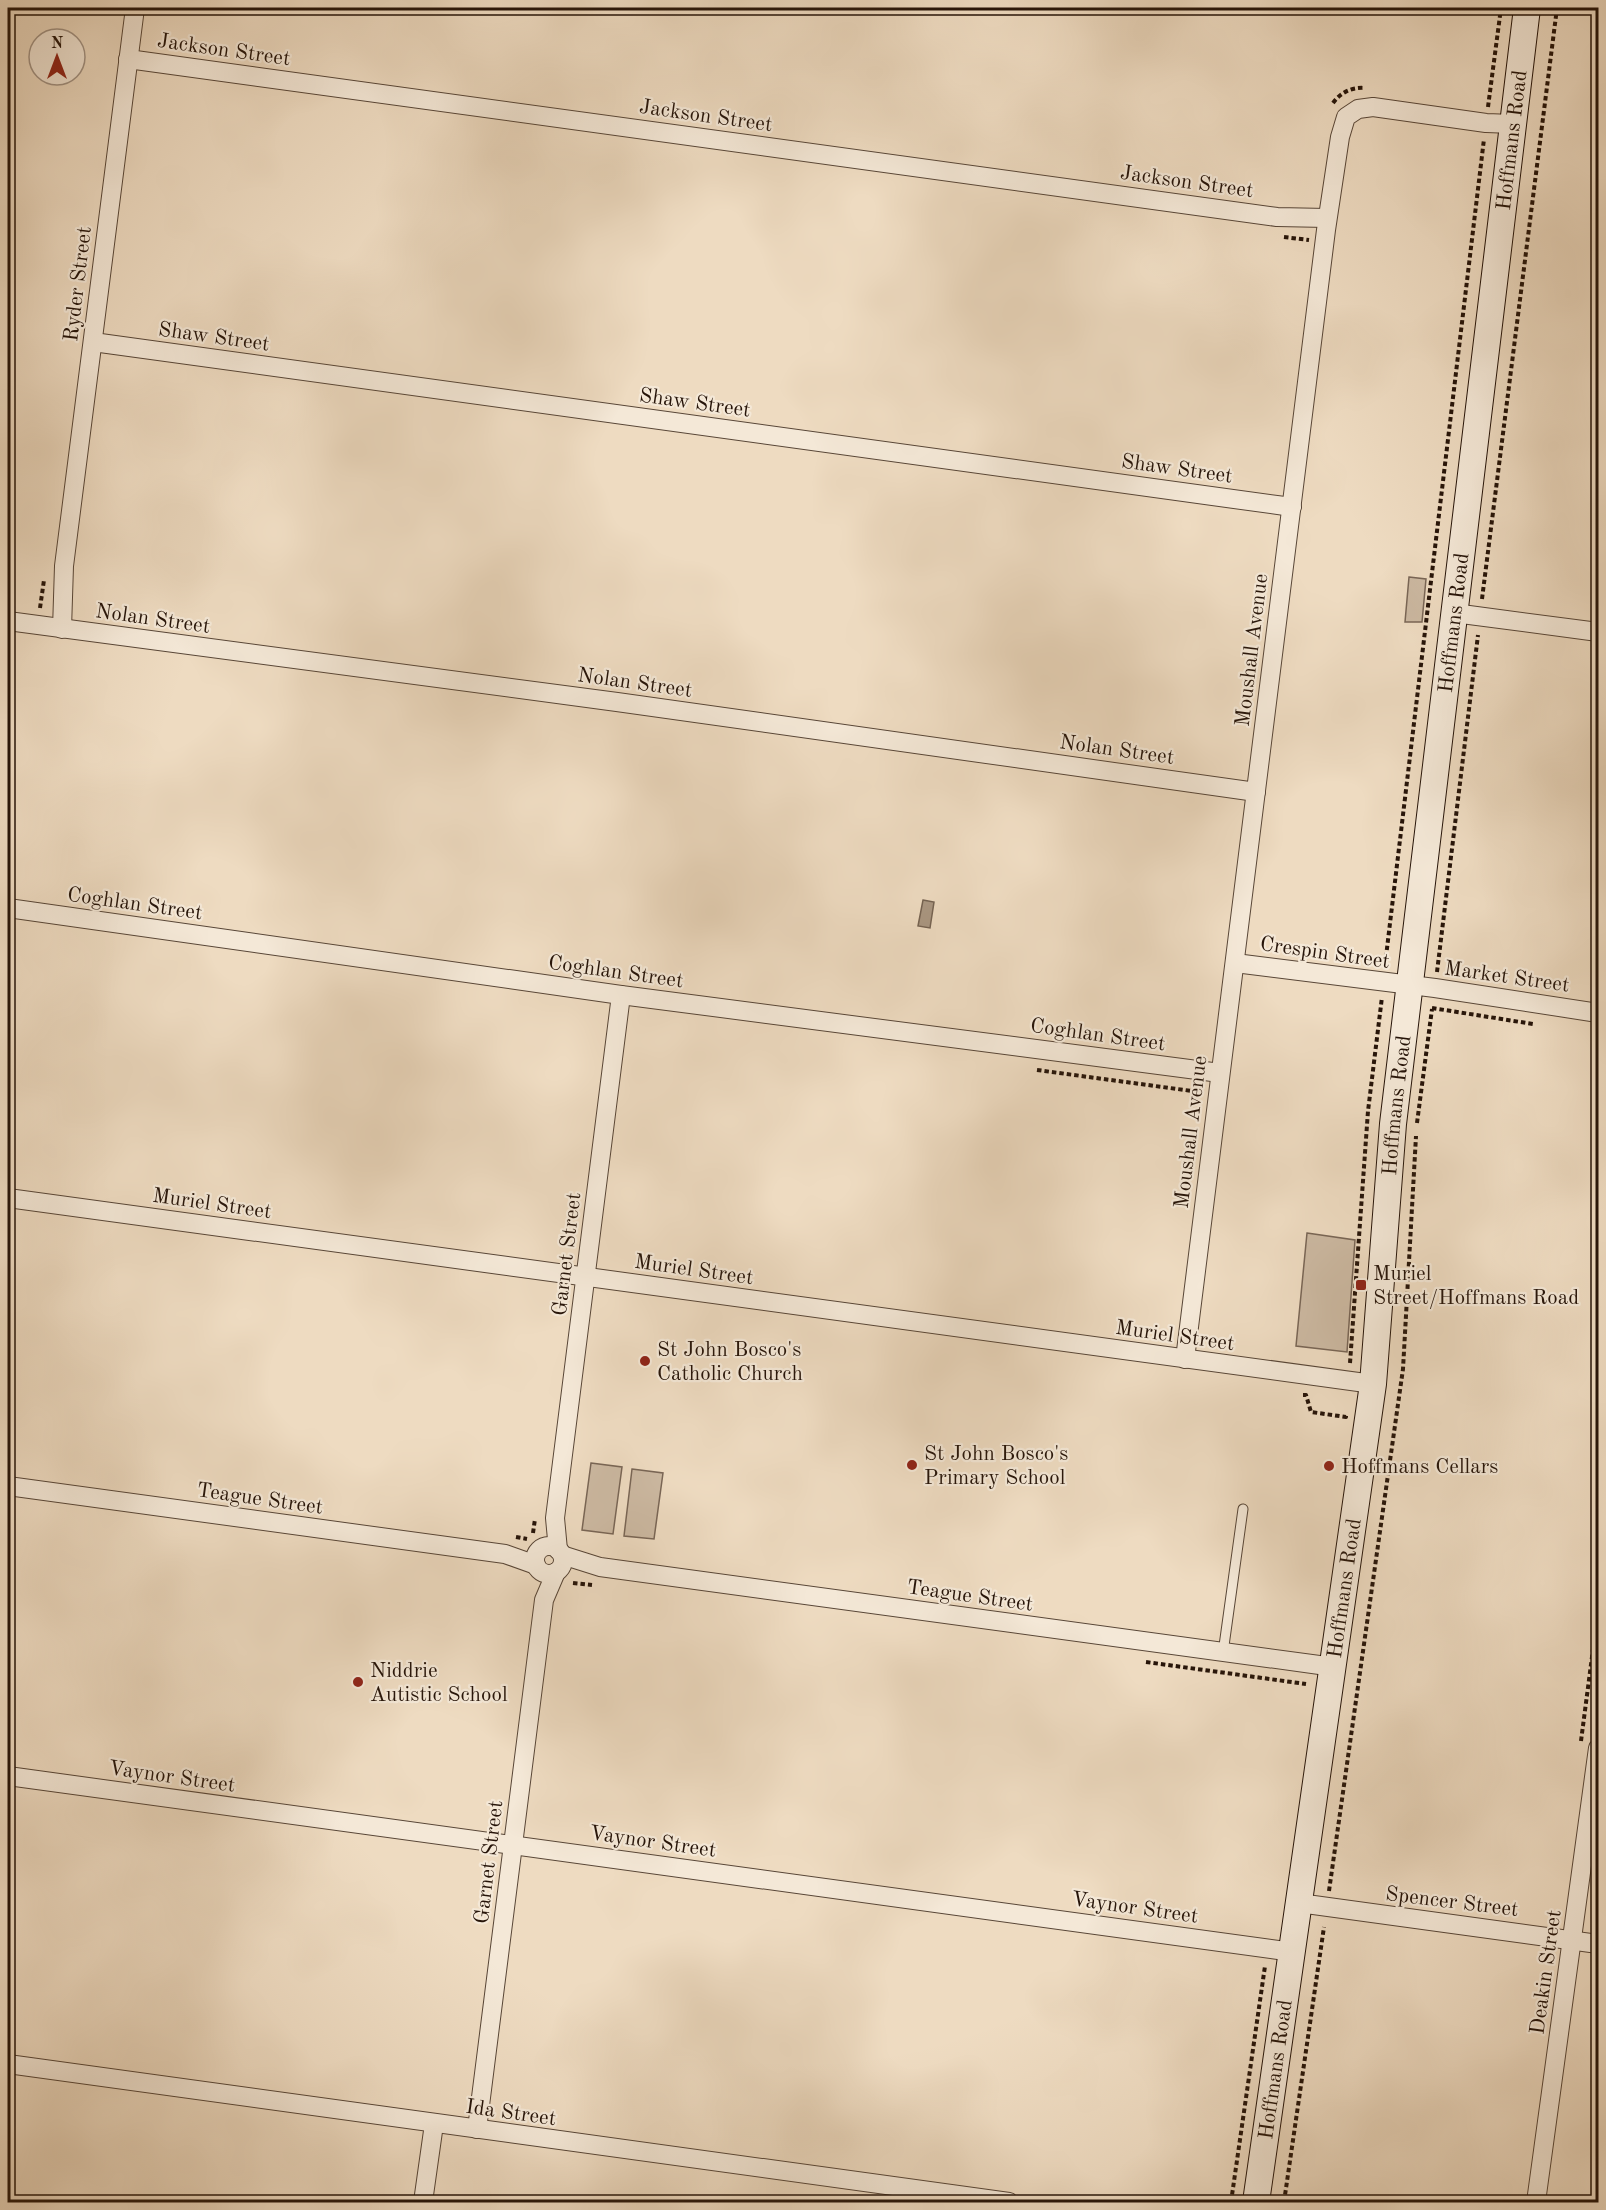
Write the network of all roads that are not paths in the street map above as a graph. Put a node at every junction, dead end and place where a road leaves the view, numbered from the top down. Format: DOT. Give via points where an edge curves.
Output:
graph roads {
  1 [pos="135,8"];
  2 [pos="1527,8"];
  3 [pos="128,59"];
  4 [pos="1513,124"];
  5 [pos="1326,224"];
  6 [pos="93,342"];
  7 [pos="1292,507"];
  8 [pos="1454,613"];
  9 [pos="8,621"];
  10 [pos="55,628"];
  11 [pos="1599,632"];
  12 [pos="1256,792"];
  13 [pos="8,908"];
  14 [pos="1235,963"];
  15 [pos="1408,986"];
  16 [pos="621,995"];
  17 [pos="1599,1013"];
  18 [pos="1220,1073"];
  19 [pos="8,1198"];
  20 [pos="586,1276"];
  21 [pos="1185,1359"];
  22 [pos="1373,1384"];
  23 [pos="8,1486"];
  24 [pos="1243,1509"];
  25 [pos="552,1560"];
  26 [pos="1224,1653"];
  27 [pos="1334,1667"];
  28 [pos="1599,1748"];
  29 [pos="8,1776"];
  30 [pos="513,1845"];
  31 [pos="1299,1903"];
  32 [pos="1572,1939"];
  33 [pos="1599,1944"];
  34 [pos="1293,1952"];
  35 [pos="8,2064"];
  36 [pos="434,2124"];
  37 [pos="477,2129"];
  38 [pos="423,2202"];
  39 [pos="1009,2202"];
  40 [pos="1256,2202"];
  41 [pos="1536,2202"];
  1 -- 3 [label="street, Ryder Street"];
  2 -- 4 [label="main road, Hoffmans Road"];
  3 -- 5 [label="street, Jackson Street"];
  3 -- 6 [label="street, Ryder Street"];
  4 -- 5 [label="street, Moushall Avenue" via="1373,107 1358,109 1346,117 1340,137"];
  4 -- 8 [label="main road, Hoffmans Road"];
  5 -- 7 [label="street, Moushall Avenue"];
  6 -- 7 [label="street, Shaw Street"];
  6 -- 10 [label="street, Ryder Street"];
  7 -- 12 [label="street, Moushall Avenue"];
  8 -- 11 [label="street"];
  8 -- 15 [label="main road, Hoffmans Road"];
  9 -- 10 [label="street, Nolan Street"];
  10 -- 12 [label="street, Nolan Street"];
  12 -- 14 [label="street, Moushall Avenue"];
  13 -- 16 [label="street, Coghlan Street"];
  14 -- 15 [label="street, Crespin Street"];
  14 -- 18 [label="street, Moushall Avenue"];
  15 -- 17 [label="street, Market Street"];
  15 -- 22 [label="main road, Hoffmans Road"];
  16 -- 18 [label="street, Coghlan Street"];
  16 -- 20 [label="street, Garnet Street"];
  18 -- 21 [label="street, Moushall Avenue"];
  19 -- 20 [label="street, Muriel Street"];
  20 -- 21 [label="street, Muriel Street"];
  20 -- 25 [label="street, Garnet Street"];
  21 -- 22 [label="street, Muriel Street"];
  22 -- 27 [label="main road, Hoffmans Road"];
  23 -- 25 [label="street, Teague Street"];
  24 -- 26 [label="lane"];
  25 -- 26 [label="street, Teague Street"];
  25 -- 30 [label="street, Garnet Street"];
  26 -- 27 [label="street, Teague Street"];
  27 -- 31 [label="main road, Hoffmans Road"];
  28 -- 32 [label="street, Deakin Street"];
  29 -- 30 [label="street, Vaynor Street"];
  30 -- 34 [label="street, Vaynor Street"];
  30 -- 37 [label="street, Garnet Street"];
  31 -- 32 [label="street, Spencer Street"];
  31 -- 34 [label="main road, Hoffmans Road"];
  32 -- 33 [label="street, Spencer Street"];
  32 -- 41 [label="street, Deakin Street"];
  34 -- 40 [label="main road, Hoffmans Road"];
  35 -- 36 [label="street, Ida Street"];
  36 -- 37 [label="street, Ida Street"];
  36 -- 38 [label="street"];
  37 -- 39 [label="street, Ida Street"];
}
